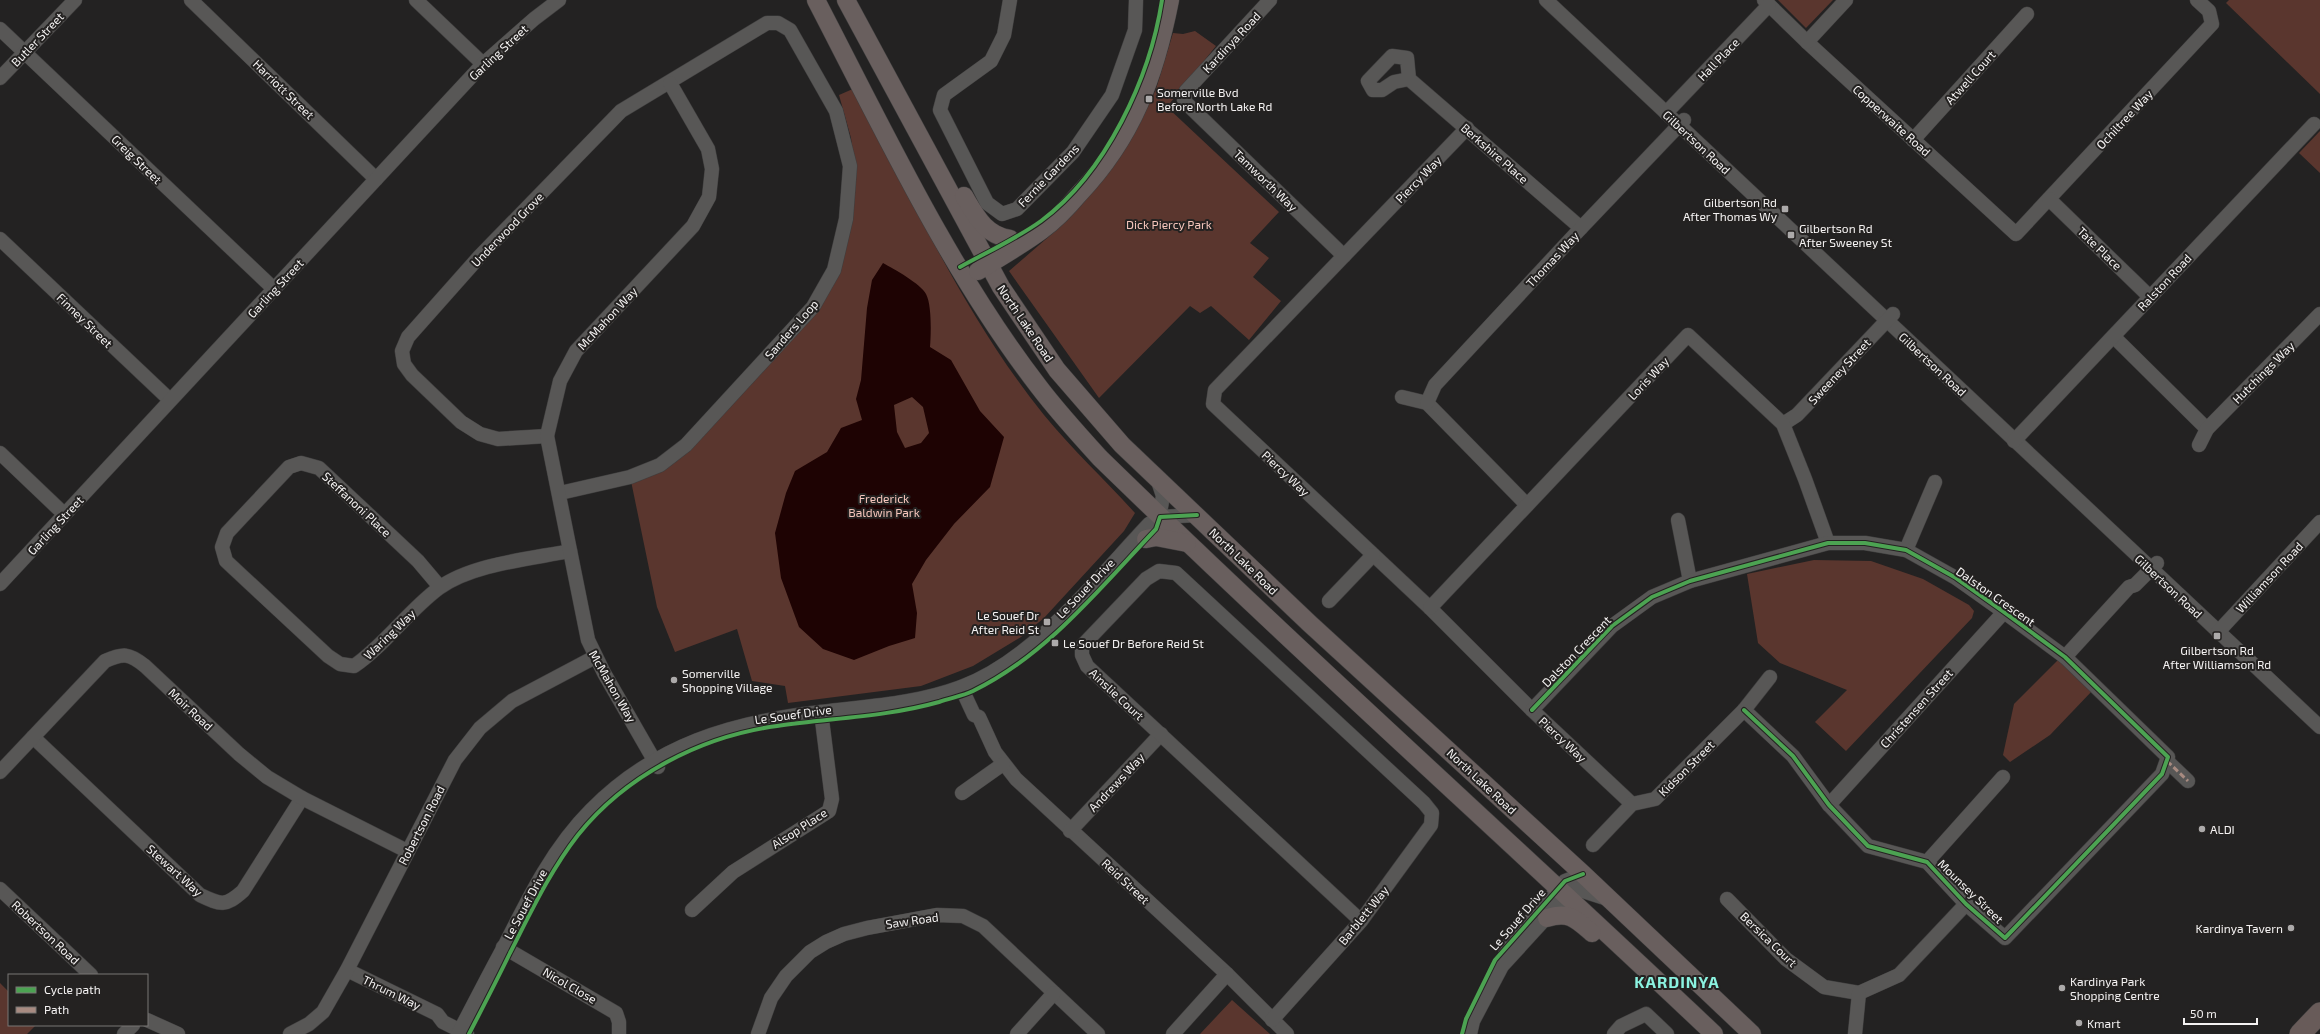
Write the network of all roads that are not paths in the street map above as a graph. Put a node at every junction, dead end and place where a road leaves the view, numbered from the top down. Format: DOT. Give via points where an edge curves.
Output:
graph roads {
  1 [pos="75,0"];
  2 [pos="191,0"];
  3 [pos="416,0"];
  4 [pos="546,0"];
  5 [pos="559,0"];
  6 [pos="816,0"];
  7 [pos="846,0"];
  8 [pos="1010,0"];
  9 [pos="1136,0"];
  10 [pos="1162,0"];
  11 [pos="1170,0"];
  12 [pos="1270,0"];
  13 [pos="1546,0"];
  14 [pos="1557,0"];
  15 [pos="1846,0"];
  16 [pos="2197,0"];
  17 [pos="1767,2"];
  18 [pos="2027,14"];
  19 [pos="778,23"];
  20 [pos="0,28"];
  21 [pos="1807,42"];
  22 [pos="24,52"];
  23 [pos="481,62"];
  24 [pos="0,78"];
  25 [pos="1409,79"];
  26 [pos="670,83"];
  27 [pos="1187,104"];
  28 [pos="1669,110"];
  29 [pos="912,122"];
  30 [pos="1682,123"];
  31 [pos="2314,124"];
  32 [pos="1467,128"];
  33 [pos="1913,140"];
  34 [pos="374,176"];
  35 [pos="2050,199"];
  36 [pos="1581,228"];
  37 [pos="2016,234"];
  38 [pos="0,239"];
  39 [pos="1010,239"];
  40 [pos="1344,256"];
  41 [pos="985,260"];
  42 [pos="963,273"];
  43 [pos="271,287"];
  44 [pos="2150,297"];
  45 [pos="2320,314"];
  46 [pos="1890,317"];
  47 [pos="2114,336"];
  48 [pos="1402,397"];
  49 [pos="168,398"];
  50 [pos="1427,404"];
  51 [pos="1783,424"];
  52 [pos="2207,429"];
  53 [pos="547,436"];
  54 [pos="2017,437"];
  55 [pos="2199,445"];
  56 [pos="0,453"];
  57 [pos="1157,478"];
  58 [pos="1935,482"];
  59 [pos="560,493"];
  60 [pos="1527,505"];
  61 [pos="61,511"];
  62 [pos="1197,515"];
  63 [pos="1160,517"];
  64 [pos="1678,520"];
  65 [pos="2319,525"];
  66 [pos="1146,539"];
  67 [pos="1187,543"];
  68 [pos="1828,544"];
  69 [pos="222,547"];
  70 [pos="1906,550"];
  71 [pos="570,551"];
  72 [pos="1373,555"];
  73 [pos="2152,563"];
  74 [pos="0,571"];
  75 [pos="1690,581"];
  76 [pos="0,584"];
  77 [pos="440,587"];
  78 [pos="1329,601"];
  79 [pos="1430,608"];
  80 [pos="2004,612"];
  81 [pos="2221,629"];
  82 [pos="595,657"];
  83 [pos="2065,657"];
  84 [pos="1770,677"];
  85 [pos="967,689"];
  86 [pos="1532,710"];
  87 [pos="1744,710"];
  88 [pos="821,716"];
  89 [pos="2320,716"];
  90 [pos="2320,727"];
  91 [pos="1161,734"];
  92 [pos="33,738"];
  93 [pos="2167,761"];
  94 [pos="659,762"];
  95 [pos="1003,764"];
  96 [pos="0,772"];
  97 [pos="2003,776"];
  98 [pos="2188,781"];
  99 [pos="1488,787"];
  100 [pos="962,793"];
  101 [pos="302,798"];
  102 [pos="1424,803"];
  103 [pos="1632,804"];
  104 [pos="1829,805"];
  105 [pos="1070,831"];
  106 [pos="1593,845"];
  107 [pos="407,851"];
  108 [pos="1927,862"];
  109 [pos="1583,874"];
  110 [pos="1563,887"];
  111 [pos="0,889"];
  112 [pos="1608,899"];
  113 [pos="1727,899"];
  114 [pos="1966,904"];
  115 [pos="692,910"];
  116 [pos="1547,918"];
  117 [pos="1361,921"];
  118 [pos="507,949"];
  119 [pos="1646,969"];
  120 [pos="347,970"];
  121 [pos="90,974"];
  122 [pos="1227,974"];
  123 [pos="1054,993"];
  124 [pos="1859,993"];
  125 [pos="2320,1013"];
  126 [pos="148,1020"];
  127 [pos="1272,1020"];
  128 [pos="132,1026"];
  129 [pos="465,1030"];
  130 [pos="1176,1033"];
  131 [pos="124,1034"];
  132 [pos="178,1034"];
  133 [pos="290,1034"];
  134 [pos="619,1034"];
  135 [pos="758,1034"];
  136 [pos="1017,1034"];
  137 [pos="1098,1034"];
  138 [pos="1287,1034"];
  139 [pos="1462,1034"];
  140 [pos="1470,1034"];
  141 [pos="1614,1034"];
  142 [pos="1668,1034"];
  143 [pos="1714,1034"];
  144 [pos="1752,1034"];
  145 [pos="1855,1034"];
  146 [pos="2300,1034"];
  1 -- 22 [label="street, Butler Street"];
  2 -- 34 [label="street, Harriott Street"];
  3 -- 23 [label="street"];
  4 -- 23 [label="street, Garling Street" via="518,22"];
  5 -- 23 [label="street, Garling Street"];
  6 -- 42 [label="main road"];
  7 -- 29 [label="main road, North Lake Road"];
  8 -- 9 [label="street, Fernie Gardens" via="1004,35 991,61 944,95 940,110 987,203 1002,214 1017,209 1073,152 1112,95 1135,30"];
  10 -- 39 [label="main road" via="1151,47 1131,102 1120,127 1103,154 1056,208 1042,220"];
  11 -- 41 [label="main road" via="1147,89 1116,149 1059,216 1026,242"];
  12 -- 27 [label="street, Kardinya Road" via="1186,91 1184,100"];
  13 -- 28 [label="street, Gilbertson Road"];
  14 -- 28 [label="street, Gilbertson Road"];
  15 -- 21 [label="street"];
  16 -- 35 [label="street, Ochiltree Way" via="2209,11 2212,24"];
  17 -- 21 [label="street, Copperwaite Road"];
  17 -- 28 [label="street, Hall Place"];
  18 -- 33 [label="street, Atwell Court"];
  19 -- 26 [label="street, Underwood Grove" via="767,23"];
  19 -- 59 [label="street, Sanders Loop" via="790,30 836,111 850,166 846,220 834,270 813,307 686,445 660,466 636,475"];
  20 -- 22 [label="street, Greig Street"];
  21 -- 33 [label="street, Copperwaite Road"];
  22 -- 24 [label="street, Butler Street"];
  22 -- 43 [label="street, Greig Street"];
  23 -- 34 [label="street, Garling Street"];
  25 -- 32 [label="street, Berkshire Place"];
  26 -- 53 [label="street, McMahon Way" via="708,149 712,169 709,197 693,226 576,351 560,381"];
  26 -- 53 [label="street, Underwood Grove" via="622,111 596,136 479,257 408,337 402,352 404,364 412,375 461,422 480,434 498,439"];
  27 -- 40 [label="street, Tamworth Way"];
  28 -- 30 [label="street, Gilbertson Road"];
  29 -- 39 [label="main road" via="926,136 982,224 994,235"];
  29 -- 41 [label="main road, North Lake Road"];
  30 -- 36 [label="street, Thomas Way"];
  30 -- 46 [label="street, Gilbertson Road"];
  31 -- 44 [label="street, Ralston Road"];
  32 -- 36 [label="street, Berkshire Place"];
  32 -- 40 [label="street, Piercy Way"];
  33 -- 37 [label="street, Copperwaite Road"];
  34 -- 43 [label="street, Garling Street"];
  35 -- 37 [label="street, Ochiltree Way"];
  35 -- 44 [label="street, Tate Place"];
  36 -- 50 [label="street, Thomas Way" via="1435,385"];
  38 -- 49 [label="street, Finney Street"];
  39 -- 41 [label="main road"];
  40 -- 72 [label="street, Piercy Way" via="1215,390 1213,404"];
  41 -- 42 [label="main road"];
  41 -- 57 [label="main road, North Lake Road" via="1058,370 1122,445"];
  42 -- 63 [label="main road" via="998,329 1044,393 1100,458"];
  43 -- 49 [label="street, Garling Street"];
  44 -- 47 [label="street, Ralston Road"];
  45 -- 52 [label="street, Hutchings Way"];
  46 -- 51 [label="street, Sweeney Street" via="1797,415"];
  46 -- 54 [label="street, Gilbertson Road"];
  47 -- 52 [label="street"];
  47 -- 54 [label="street, Ralston Road"];
  48 -- 50 [label="street"];
  49 -- 61 [label="street, Garling Street"];
  50 -- 60 [label="street"];
  51 -- 60 [label="street, Loris Way" via="1688,335"];
  51 -- 68 [label="street, Loris Way"];
  52 -- 55 [label="street, Hutchings Way"];
  53 -- 59 [label="street, McMahon Way"];
  54 -- 73 [label="street, Gilbertson Road"];
  56 -- 61 [label="street"];
  57 -- 62 [label="main road, North Lake Road"];
  57 -- 63 [label="street, Le Souef Drive" via="1163,496"];
  58 -- 70 [label="street"];
  59 -- 71 [label="street, McMahon Way"];
  60 -- 79 [label="street, Loris Way"];
  61 -- 74 [label="street, Garling Street"];
  61 -- 76 [label="street, Garling Street"];
  62 -- 63 [label="street"];
  62 -- 99 [label="main road, North Lake Road" via="1309,623"];
  63 -- 66 [label="street, Le Souef Drive" via="1156,529"];
  63 -- 67 [label="main road"];
  63 -- 85 [label="street, Le Souef Drive" via="1149,524 1042,636"];
  64 -- 75 [label="street"];
  65 -- 81 [label="street, Williamson Road"];
  66 -- 67 [label="main road"];
  66 -- 85 [label="street, Le Souef Drive" via="1045,643 1014,667"];
  67 -- 110 [label="main road" via="1292,642"];
  68 -- 70 [label="street, Dalston Crescent" via="1865,544"];
  68 -- 75 [label="street, Dalston Crescent"];
  69 -- 77 [label="street, Waring Way" via="226,560 328,656 340,664 354,666 369,656"];
  69 -- 77 [label="street, Steffanoni Place" via="227,533 289,467 301,463 319,468 418,561"];
  70 -- 80 [label="street, Dalston Crescent" via="1956,578"];
  71 -- 77 [label="street, Waring Way" via="480,570"];
  71 -- 82 [label="street, McMahon Way" via="588,640"];
  72 -- 78 [label="street"];
  72 -- 79 [label="street, Piercy Way"];
  73 -- 81 [label="street, Gilbertson Road"];
  73 -- 83 [label="street" via="2135,585 2129,587"];
  75 -- 86 [label="street, Dalston Crescent" via="1652,597 1612,626"];
  79 -- 86 [label="street, Piercy Way"];
  80 -- 83 [label="street, Dalston Crescent"];
  80 -- 104 [label="street, Christensen Street"];
  81 -- 89 [label="street, Gilbertson Road"];
  81 -- 90 [label="street, Gilbertson Road"];
  82 -- 94 [label="street, McMahon Way" via="641,735 653,744"];
  82 -- 107 [label="street, Robertson Road" via="512,701 480,728 455,760"];
  83 -- 93 [label="street, Dalston Crescent" via="2168,757"];
  84 -- 87 [label="street, Kidson Street"];
  85 -- 88 [label="street, Le Souef Drive" via="889,713"];
  85 -- 95 [label="street, Reid Street" via="980,712 979,717 994,752"];
  86 -- 103 [label="street, Piercy Way"];
  87 -- 103 [label="street, Kidson Street" via="1654,799"];
  87 -- 104 [label="street, Mounsey Street" via="1793,756"];
  88 -- 94 [label="street, Le Souef Drive" via="745,732"];
  88 -- 115 [label="street, Alsop Place" via="832,799 829,811 733,872"];
  91 -- 102 [label="street, Ainslie Court" via="1087,666 1082,655 1082,646 1146,579 1159,571 1176,573"];
  91 -- 105 [label="street, Andrews Way"];
  91 -- 117 [label="street, Ainslie Court"];
  92 -- 96 [label="street, Moir Road"];
  92 -- 101 [label="street, Moir Road" via="105,661 121,654 136,658 239,754 267,777"];
  92 -- 101 [label="street, Stewart Way" via="200,895 217,903 231,902 244,891"];
  93 -- 98 [label="street"];
  93 -- 114 [label="street, Mounsey Street" via="2162,774 2005,938"];
  94 -- 118 [label="street, Le Souef Drive" via="614,799 580,833 543,888"];
  95 -- 100 [label="street"];
  95 -- 105 [label="street, Reid Street"];
  97 -- 108 [label="street"];
  99 -- 109 [label="main road, North Lake Road"];
  99 -- 110 [label="main road" via="1504,815 1563,872"];
  101 -- 107 [label="street, Moir Road"];
  102 -- 117 [label="street, Barblett Way" via="1432,813 1431,825"];
  103 -- 106 [label="street"];
  104 -- 108 [label="street, Mounsey Street" via="1868,846"];
  105 -- 122 [label="street, Reid Street"];
  107 -- 120 [label="street, Robertson Road"];
  108 -- 114 [label="street, Mounsey Street"];
  109 -- 110 [label="street, Le Souef Drive"];
  109 -- 112 [label="main road, North Lake Road"];
  110 -- 112 [label="street"];
  110 -- 116 [label="street, Le Souef Drive"];
  110 -- 119 [label="main road"];
  110 -- 139 [label="street, Le Souef Drive" via="1495,960 1466,1019"];
  111 -- 121 [label="street, Robertson Road"];
  112 -- 144 [label="main road, North Lake Road"];
  113 -- 124 [label="street, Bersica Court" via="1786,959 1824,987"];
  114 -- 124 [label="street" via="1899,975"];
  116 -- 119 [label="main road" via="1561,914 1574,918 1610,949"];
  116 -- 140 [label="street, Le Souef Drive" via="1502,966 1472,1021"];
  117 -- 127 [label="street, Barblett Way"];
  118 -- 129 [label="street, Le Souef Drive"];
  118 -- 134 [label="street, Nicol Close" via="616,1013"];
  119 -- 143 [label="main road"];
  120 -- 129 [label="street, Thrum Way" via="437,1014 443,1022"];
  120 -- 133 [label="street, Robertson Road" via="323,1012 309,1024"];
  122 -- 127 [label="street, Reid Street"];
  122 -- 130 [label="street"];
  123 -- 135 [label="street, Saw Road" via="983,926 963,916 937,915 844,934 810,952 786,976 771,998"];
  123 -- 136 [label="street"];
  123 -- 137 [label="street, Saw Road"];
  124 -- 145 [label="street"];
  125 -- 146 [label="highway"];
  126 -- 132 [label="street"];
  127 -- 138 [label="street, Reid Street"];
  128 -- 131 [label="street"];
  141 -- 142 [label="street" via="1621,1026 1646,1014"];
}
